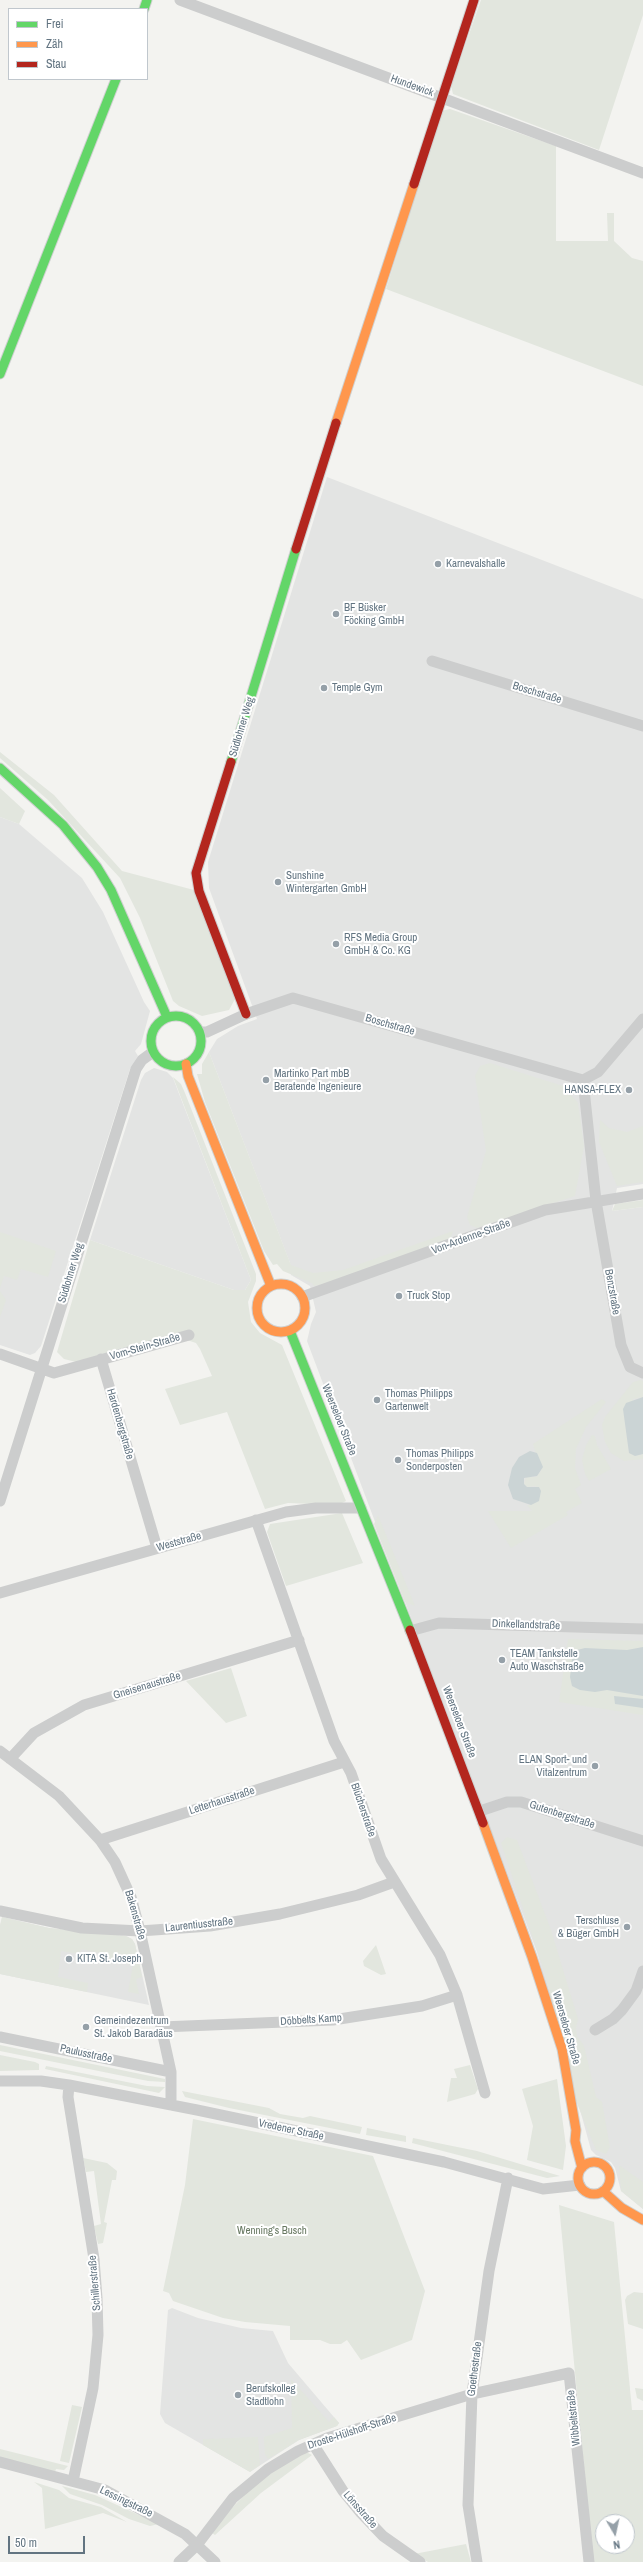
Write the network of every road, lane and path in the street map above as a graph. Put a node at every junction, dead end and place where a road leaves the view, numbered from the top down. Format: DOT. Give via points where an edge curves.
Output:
graph roads {
  1 [pos="180,0"];
  2 [pos="474,0"];
  3 [pos="116,80"];
  4 [pos="441,97"];
  5 [pos="643,173"];
  6 [pos="0,374"];
  7 [pos="432,661"];
  8 [pos="643,726"];
  9 [pos="0,768"];
  10 [pos="246,1014"];
  11 [pos="167,1017"];
  12 [pos="643,1018"];
  13 [pos="200,1032"];
  14 [pos="153,1052"];
  15 [pos="186,1064"];
  16 [pos="583,1080"];
  17 [pos="643,1194"];
  18 [pos="596,1201"];
  19 [pos="271,1286"];
  20 [pos="302,1297"];
  21 [pos="290,1331"];
  22 [pos="189,1335"];
  23 [pos="0,1354"];
  24 [pos="102,1359"];
  25 [pos="41,1368"];
  26 [pos="643,1373"];
  27 [pos="0,1502"];
  28 [pos="361,1508"];
  29 [pos="256,1520"];
  30 [pos="157,1548"];
  31 [pos="0,1593"];
  32 [pos="643,1629"];
  33 [pos="410,1630"];
  34 [pos="299,1640"];
  35 [pos="0,1751"];
  36 [pos="10,1759"];
  37 [pos="344,1762"];
  38 [pos="480,1811"];
  39 [pos="100,1840"];
  40 [pos="643,1841"];
  41 [pos="394,1882"];
  42 [pos="0,1911"];
  43 [pos="140,1930"];
  44 [pos="643,1971"];
  45 [pos="457,1995"];
  46 [pos="162,2027"];
  47 [pos="595,2030"];
  48 [pos="0,2037"];
  49 [pos="171,2072"];
  50 [pos="0,2081"];
  51 [pos="69,2085"];
  52 [pos="485,2093"];
  53 [pos="171,2105"];
  54 [pos="576,2130"];
  55 [pos="591,2162"];
  56 [pos="582,2168"];
  57 [pos="508,2178"];
  58 [pos="580,2185"];
  59 [pos="603,2191"];
  60 [pos="643,2220"];
  61 [pos="472,2394"];
  62 [pos="313,2444"];
  63 [pos="0,2462"];
  64 [pos="74,2481"];
  65 [pos="197,2545"];
  66 [pos="180,2562"];
  67 [pos="215,2562"];
  68 [pos="420,2562"];
  69 [pos="478,2562"];
  70 [pos="589,2562"];
  1 -- 4 [label="street, Hundewick"];
  2 -- 4 [label="street, Südlohner Weg"];
  3 -- 6 [label="street"];
  4 -- 5 [label="street, Hundewick"];
  4 -- 10 [label="street, Südlohner Weg" via="331,438 196,872 199,891"];
  7 -- 8 [label="street, Boschstraße"];
  9 -- 11 [label="street" via="63,825 97,867 112,890"];
  10 -- 13 [label="street, Boschstraße" via="207,1032"];
  10 -- 16 [label="street, Boschstraße" via="294,998"];
  11 -- 13 [label="street" via="183,1016 190,1019"];
  11 -- 14 [label="street" via="157,1024 151,1035"];
  12 -- 16 [label="street" via="598,1072"];
  13 -- 15 [label="street" via="200,1051"];
  14 -- 15 [label="street" via="167,1065"];
  14 -- 25 [label="street, Südlohner Weg" via="142,1060 136,1069"];
  15 -- 19 [label="street" via="188,1076"];
  16 -- 18 [label="street"];
  17 -- 18 [label="street, Von-Ardenne-Straße"];
  18 -- 20 [label="street, Von-Ardenne-Straße" via="545,1210"];
  18 -- 26 [label="street, Benzstraße" via="621,1345 630,1367"];
  19 -- 20 [label="street" via="278,1284 292,1287"];
  19 -- 21 [label="street" via="265,1290 257,1303 259,1318 262,1324 275,1332"];
  20 -- 21 [label="street" via="305,1309 302,1320"];
  21 -- 28 [label="street, Weerseloer Straße"];
  22 -- 24 [label="street, Vom-Stein-Straße"];
  23 -- 25 [label="street"];
  24 -- 25 [label="street" via="54,1373"];
  24 -- 30 [label="street, Hardenbergstraße"];
  25 -- 27 [label="street, Südlohner Weg"];
  28 -- 29 [label="street, Weststraße" via="316,1508"];
  28 -- 33 [label="street, Weerseloer Straße"];
  29 -- 30 [label="street, Weststraße"];
  29 -- 34 [label="street, Blücherstraße"];
  30 -- 31 [label="street, Weststraße"];
  32 -- 33 [label="street, Dinkellandstraße" via="439,1623"];
  33 -- 38 [label="street, Weerseloer Straße"];
  34 -- 36 [label="street, Gneisenaustraße" via="84,1705 34,1733"];
  34 -- 37 [label="street, Blücherstraße" via="334,1741"];
  35 -- 36 [label="street, Bakenstraße"];
  36 -- 39 [label="street, Bakenstraße" via="59,1796"];
  37 -- 39 [label="street, Letterhausstraße"];
  37 -- 41 [label="street, Blücherstraße" via="351,1773 380,1859"];
  38 -- 40 [label="street, Gutenbergstraße" via="507,1802 521,1802"];
  38 -- 54 [label="street, Weerseloer Straße" via="562,2049"];
  39 -- 43 [label="street, Bakenstraße" via="115,1862 131,1897"];
  41 -- 43 [label="street, Laurentiusstraße" via="358,1895 280,1914 210,1926"];
  41 -- 45 [label="street, Blücherstraße" via="440,1955"];
  42 -- 43 [label="street, Laurentiusstraße" via="82,1928"];
  43 -- 46 [label="street, Bakenstraße"];
  44 -- 47 [label="street" via="636,1991 622,2010"];
  45 -- 46 [label="street, Döbbelts Kamp" via="422,2006 334,2020"];
  45 -- 52 [label="street, Blücherstraße"];
  46 -- 49 [label="street, Bakenstraße"];
  48 -- 49 [label="street, Paulusstraße"];
  49 -- 53 [label="street, Bakenstraße"];
  50 -- 51 [label="street, Vredener Straße" via="41,2081"];
  51 -- 53 [label="street, Vredener Straße"];
  51 -- 64 [label="street, Schillerstraße" via="68,2097 98,2298 98,2335 93,2388"];
  53 -- 57 [label="street, Vredener Straße" via="438,2160"];
  54 -- 55 [label="street, Weerseloer Straße" via="583,2137"];
  54 -- 56 [label="street, Weerseloer Straße" via="575,2141"];
  55 -- 56 [label="street"];
  55 -- 59 [label="street" via="601,2164 609,2171 609,2182"];
  56 -- 58 [label="street" via="578,2178"];
  57 -- 58 [label="street, Vredener Straße" via="543,2189"];
  57 -- 61 [label="street, Goethestraße" via="489,2271"];
  58 -- 59 [label="street" via="593,2193"];
  59 -- 60 [label="street" via="622,2208"];
  61 -- 62 [label="street, Droste-Hülshoff-Straße"];
  61 -- 69 [label="street, Goethestraße" via="468,2505"];
  61 -- 70 [label="street, Wibbeltstraße" via="569,2373"];
  62 -- 65 [label="street, Droste-Hülshoff-Straße" via="281,2460 233,2498"];
  62 -- 68 [label="street, Lönsstraße" via="343,2491 361,2513 383,2536"];
  63 -- 64 [label="street, Lessingstraße"];
  64 -- 65 [label="street, Lessingstraße" via="105,2490 134,2504 186,2534"];
  65 -- 66 [label="street, Droste-Hülshoff-Straße"];
  65 -- 67 [label="street, Lessingstraße"];
}
